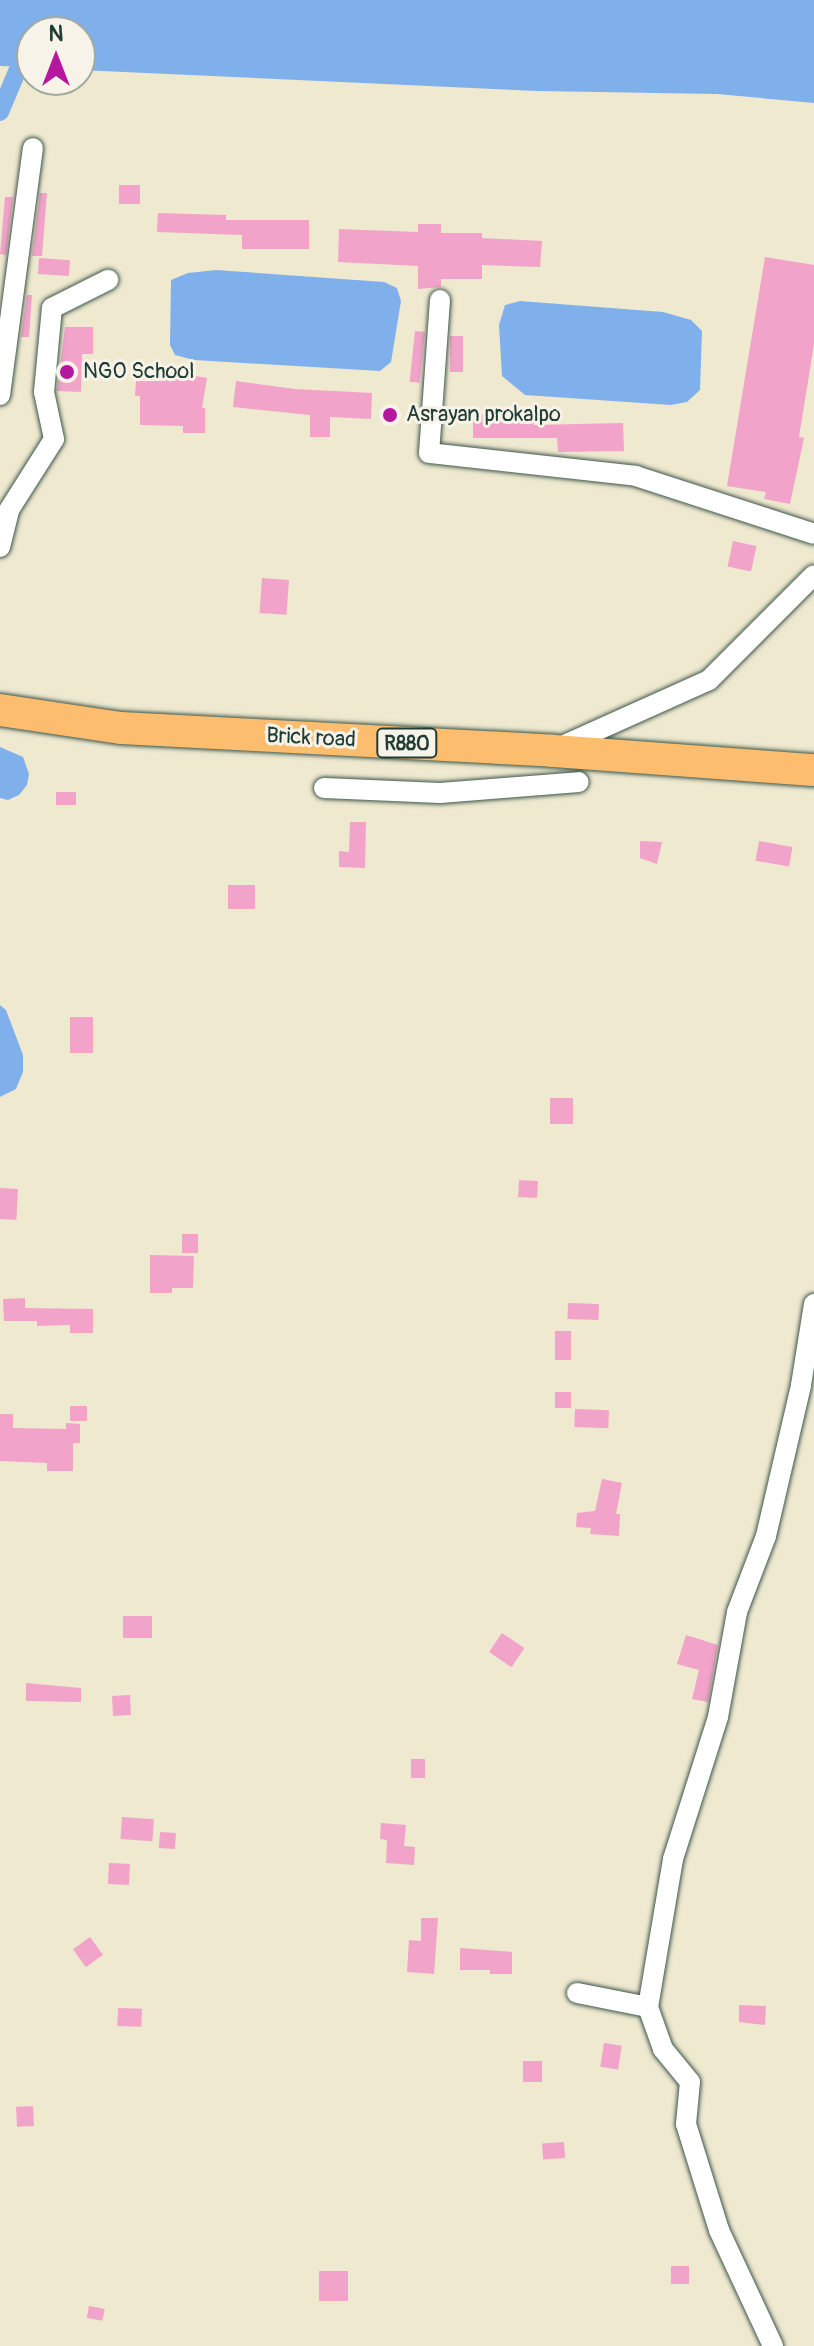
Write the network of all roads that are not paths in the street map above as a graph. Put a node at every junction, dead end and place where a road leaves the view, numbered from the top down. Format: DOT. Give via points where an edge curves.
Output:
graph roads {
  1 [pos="33,148"];
  2 [pos="108,280"];
  3 [pos="440,300"];
  4 [pos="0,395"];
  5 [pos="814,534"];
  6 [pos="0,547"];
  7 [pos="814,575"];
  8 [pos="0,710"];
  9 [pos="538,750"];
  10 [pos="814,770"];
  11 [pos="579,782"];
  12 [pos="523,786"];
  13 [pos="324,788"];
  14 [pos="814,1304"];
  15 [pos="577,1993"];
  16 [pos="648,2007"];
  17 [pos="773,2346"];
  1 -- 4 [label="street"];
  2 -- 6 [label="street" via="52,308 44,392 54,439 9,510"];
  3 -- 5 [label="street" via="429,453 636,476"];
  7 -- 9 [label="street" via="709,680"];
  8 -- 9 [label="main road, Brick road / R880" via="121,728"];
  9 -- 10 [label="main road, Brick road / R880"];
  9 -- 12 [label="street"];
  11 -- 12 [label="street"];
  12 -- 13 [label="street" via="440,793"];
  14 -- 16 [label="street" via="766,1536 737,1612 718,1717 673,1859"];
  15 -- 16 [label="street"];
  16 -- 17 [label="street" via="663,2049 690,2082 686,2124 719,2230"];
}
